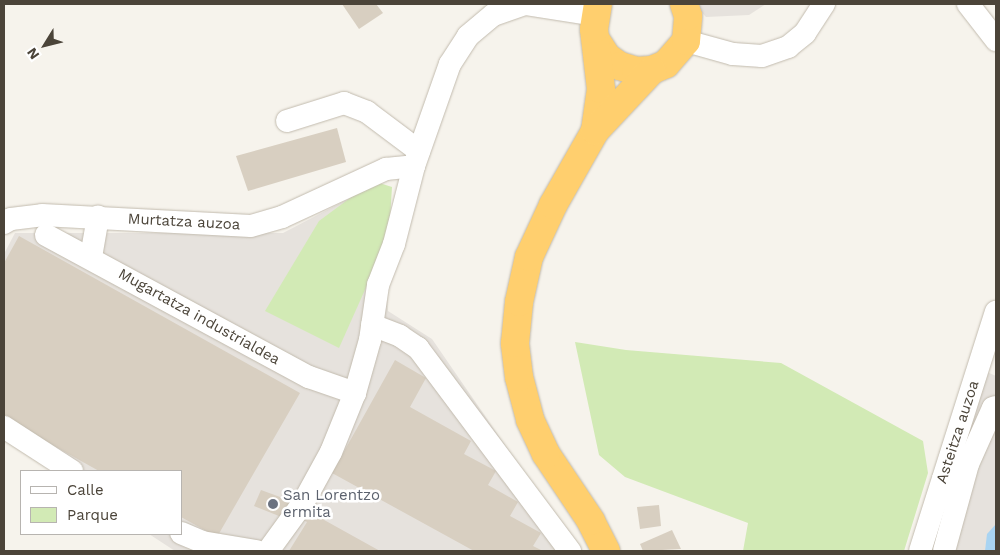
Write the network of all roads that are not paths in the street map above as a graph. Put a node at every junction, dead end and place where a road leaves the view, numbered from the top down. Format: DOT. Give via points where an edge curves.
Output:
graph roads {
  1 [pos="684,4"];
  2 [pos="824,4"];
  3 [pos="968,4"];
  4 [pos="596,9"];
  5 [pos="996,40"];
  6 [pos="686,41"];
  7 [pos="598,43"];
  8 [pos="652,70"];
  9 [pos="287,121"];
  10 [pos="595,131"];
  11 [pos="417,159"];
  12 [pos="98,217"];
  13 [pos="4,223"];
  14 [pos="46,235"];
  15 [pos="91,257"];
  16 [pos="996,312"];
  17 [pos="372,326"];
  18 [pos="355,393"];
  19 [pos="996,407"];
  20 [pos="4,428"];
  21 [pos="70,470"];
  22 [pos="182,533"];
  23 [pos="256,551"];
  24 [pos="268,551"];
  25 [pos="570,551"];
  26 [pos="606,551"];
  27 [pos="920,551"];
  28 [pos="944,551"];
  1 -- 6 [label="highway" via="688,16"];
  2 -- 6 [label="street" via="805,33 788,47 762,56 733,54"];
  3 -- 5 [label="street"];
  4 -- 7 [label="highway"];
  4 -- 11 [label="street" via="525,4 493,15 468,36 450,64"];
  6 -- 8 [label="highway" via="666,64"];
  7 -- 8 [label="highway" via="607,57 620,66 636,71"];
  7 -- 10 [label="highway" via="601,89"];
  8 -- 10 [label="highway"];
  9 -- 11 [label="street" via="344,103 367,112"];
  10 -- 26 [label="highway" via="553,205 530,257 519,302 515,343 519,377 530,419 546,454 591,521"];
  11 -- 12 [label="street, Murtatza auzoa" via="386,169 282,217 252,226"];
  11 -- 17 [label="street" via="394,244 378,285"];
  12 -- 13 [label="street, Murtatza auzoa" via="42,215 11,218"];
  12 -- 15 [label="street"];
  14 -- 15 [label="street, Mugartatza industrialdea"];
  15 -- 18 [label="street, Mugartatza industrialdea" via="310,377"];
  16 -- 27 [label="street, Asteitza auzoa"];
  17 -- 18 [label="street"];
  17 -- 25 [label="street" via="400,336 418,348"];
  18 -- 24 [label="street" via="331,452 303,503"];
  19 -- 28 [label="street" via="968,464"];
  20 -- 21 [label="street"];
  22 -- 23 [label="street" via="202,542"];
}
